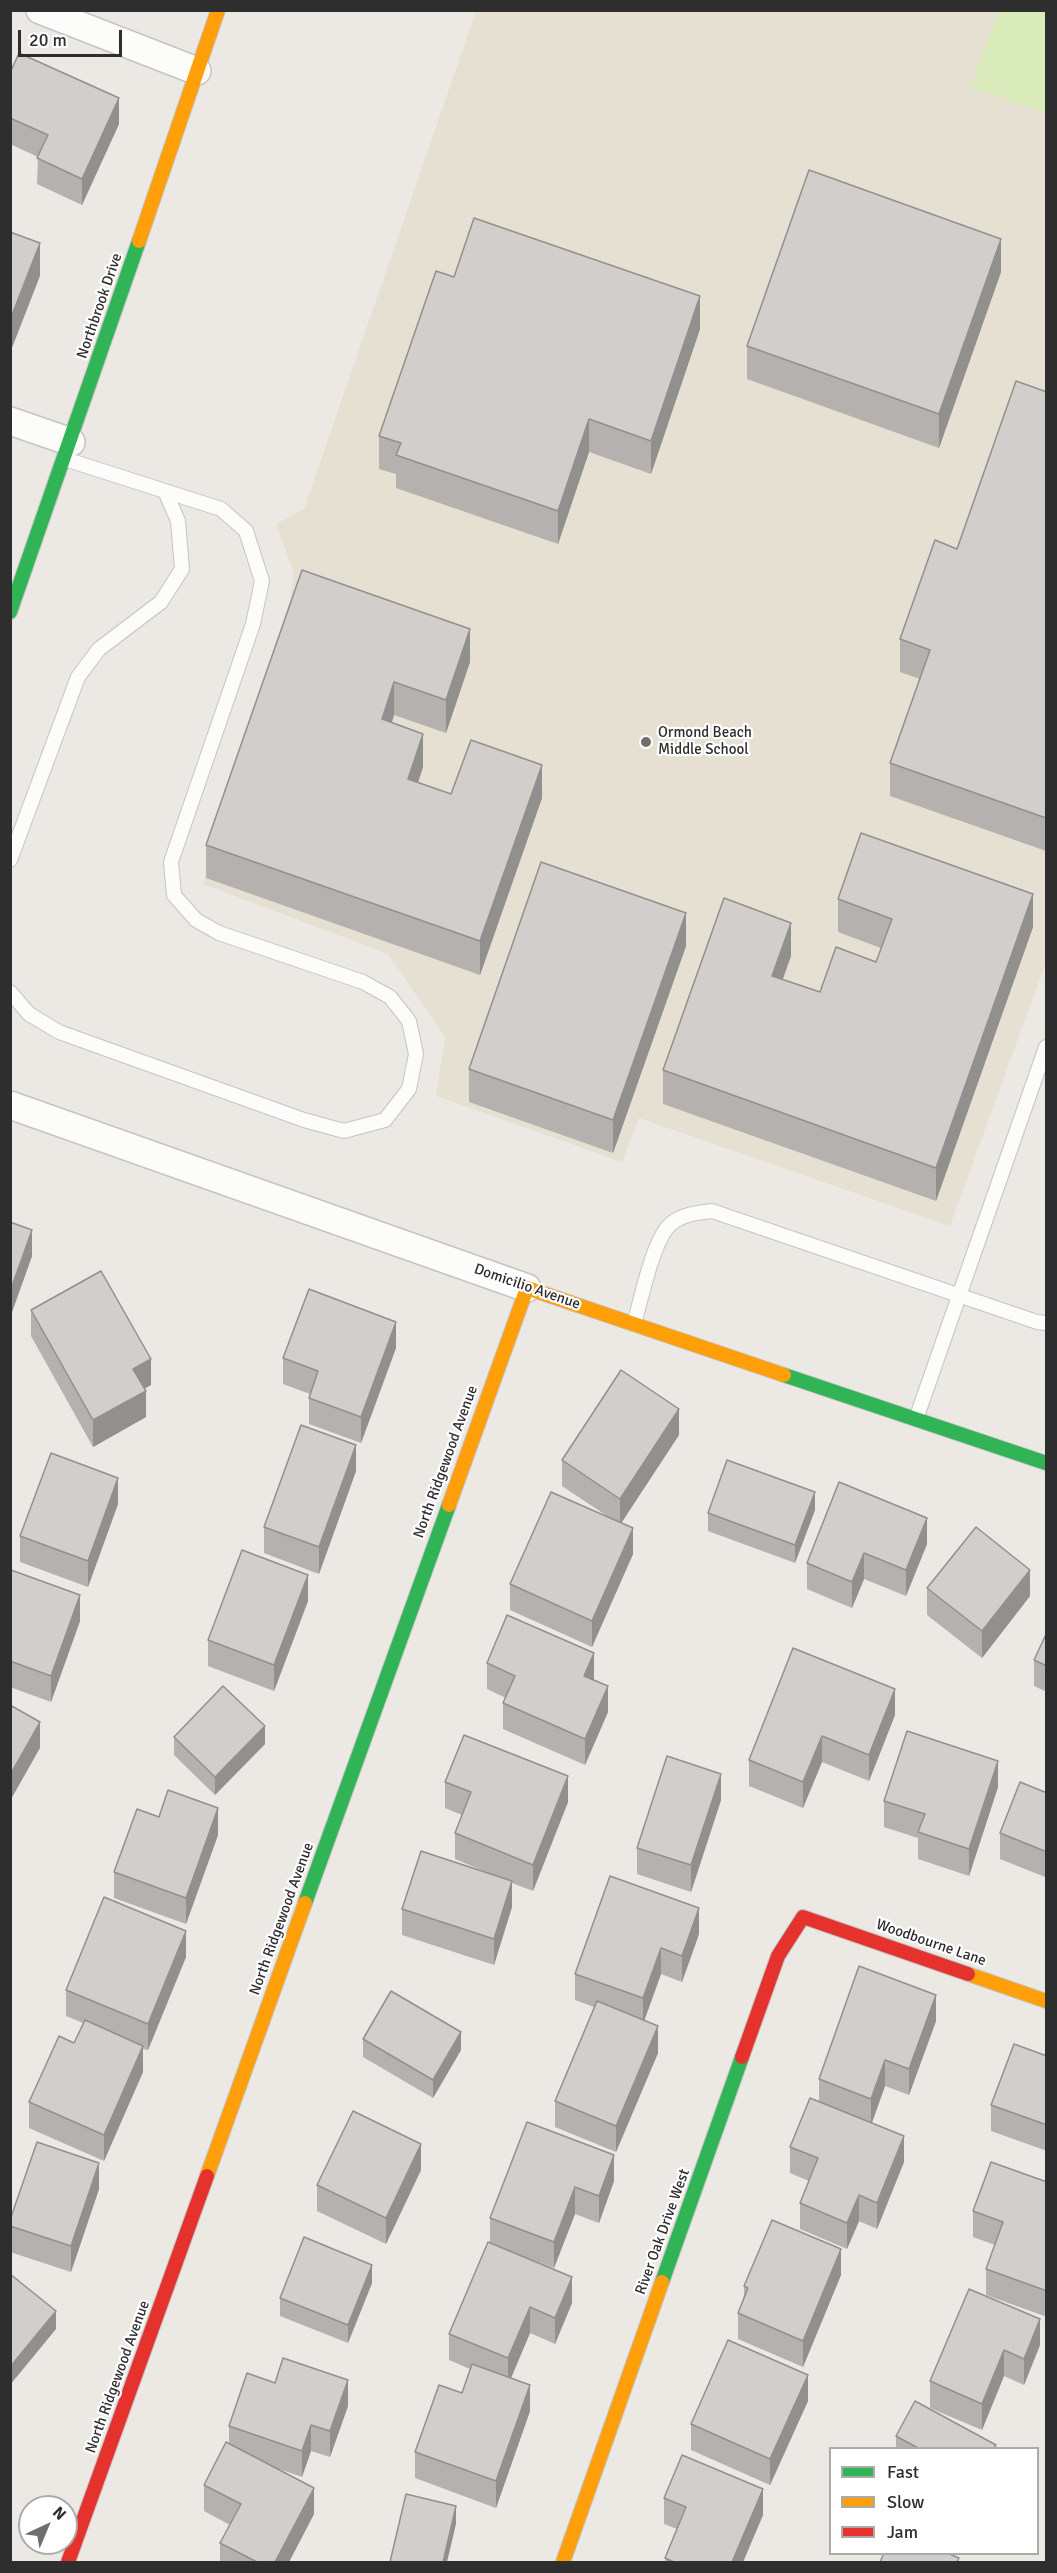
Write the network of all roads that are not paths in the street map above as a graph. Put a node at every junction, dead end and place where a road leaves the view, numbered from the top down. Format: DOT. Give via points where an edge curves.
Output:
graph roads {
  1 [pos="40,10"];
  2 [pos="218,10"];
  3 [pos="197,71"];
  4 [pos="10,421"];
  5 [pos="68,451"];
  6 [pos="165,491"];
  7 [pos="10,612"];
  8 [pos="10,860"];
  9 [pos="10,992"];
  10 [pos="1047,1047"];
  11 [pos="10,1106"];
  12 [pos="527,1288"];
  13 [pos="959,1295"];
  14 [pos="1047,1323"];
  15 [pos="634,1324"];
  16 [pos="916,1419"];
  17 [pos="1047,1463"];
  18 [pos="803,1917"];
  19 [pos="1047,2001"];
  20 [pos="68,2562"];
  21 [pos="563,2562"];
  1 -- 3 [label="street"];
  2 -- 3 [label="street, Northbrook Drive"];
  3 -- 5 [label="street, Northbrook Drive"];
  4 -- 5 [label="street"];
  5 -- 6 [label="lane"];
  5 -- 7 [label="street, Northbrook Drive"];
  6 -- 8 [label="lane" via="178,521 182,569 161,602 99,649 78,677"];
  6 -- 9 [label="lane" via="221,509 246,531 262,581 253,624 171,862 174,895 196,920 219,933 363,982 390,997 408,1021 416,1054 409,1089 384,1120 344,1131 59,1032 29,1014"];
  10 -- 13 [label="lane"];
  11 -- 12 [label="street, Domicilio Avenue"];
  12 -- 15 [label="street, Domicilio Avenue"];
  12 -- 20 [label="street, North Ridgewood Avenue"];
  13 -- 14 [label="lane"];
  13 -- 15 [label="lane" via="712,1211 686,1215 670,1224 656,1247"];
  13 -- 16 [label="lane"];
  15 -- 16 [label="street, Domicilio Avenue"];
  16 -- 17 [label="street, Domicilio Avenue"];
  18 -- 19 [label="street, Woodbourne Lane"];
  18 -- 21 [label="street, River Oak Drive West" via="778,1956"];
}
